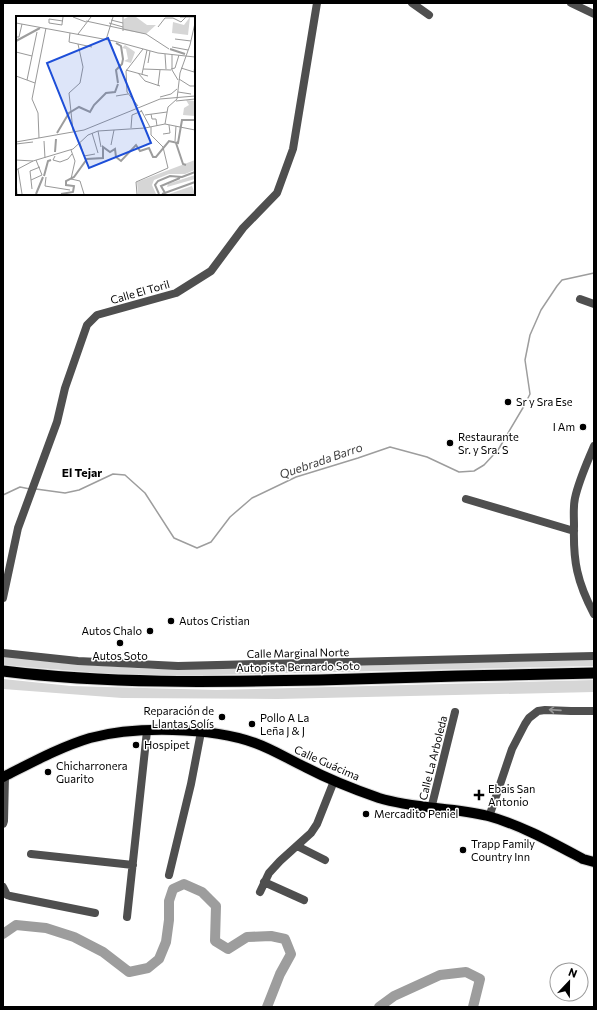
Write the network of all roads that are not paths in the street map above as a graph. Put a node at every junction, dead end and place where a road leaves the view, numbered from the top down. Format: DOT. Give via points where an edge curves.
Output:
graph roads {
  1 [pos="316,3"];
  2 [pos="412,3"];
  3 [pos="573,3"];
  4 [pos="594,14"];
  5 [pos="429,15"];
  6 [pos="580,299"];
  7 [pos="594,304"];
  8 [pos="594,446"];
  9 [pos="466,499"];
  10 [pos="574,531"];
  11 [pos="3,598"];
  12 [pos="594,614"];
  13 [pos="3,653"];
  14 [pos="594,656"];
  15 [pos="3,671"];
  16 [pos="594,673"];
  17 [pos="594,711"];
  18 [pos="455,712"];
  19 [pos="146,731"];
  20 [pos="201,732"];
  21 [pos="6,776"];
  22 [pos="334,781"];
  23 [pos="431,809"];
  24 [pos="489,817"];
  25 [pos="3,824"];
  26 [pos="297,846"];
  27 [pos="31,854"];
  28 [pos="326,860"];
  29 [pos="594,862"];
  30 [pos="133,865"];
  31 [pos="170,875"];
  32 [pos="264,882"];
  33 [pos="3,887"];
  34 [pos="260,892"];
  35 [pos="304,900"];
  36 [pos="95,913"];
  37 [pos="127,917"];
  1 -- 11 [label="street, Calle El Toril" via="293,149 277,193 243,228 211,271 176,293 97,315 87,325 65,388 57,422 18,528"];
  2 -- 5 [label="street"];
  3 -- 4 [label="street"];
  6 -- 7 [label="street"];
  8 -- 10 [label="street" via="575,498"];
  9 -- 10 [label="street"];
  10 -- 12 [label="street" via="578,579"];
  13 -- 14 [label="street, Calle Marginal Norte" via="78,661 178,666"];
  15 -- 16 [label="highway, Autopista Bernardo Soto" via="84,679 159,682"];
  17 -- 24 [label="street, one-way" via="545,710 528,718 512,749"];
  18 -- 23 [label="street, Calle La Arboleda"];
  19 -- 20 [label="main road, Calle Guácima"];
  19 -- 21 [label="main road, Calle Guácima" via="116,733 89,739"];
  19 -- 30 [label="street"];
  20 -- 22 [label="main road, Calle Guácima" via="254,742"];
  20 -- 31 [label="street"];
  21 -- 25 [label="street"];
  22 -- 23 [label="main road, Calle Guácima" via="379,798"];
  22 -- 26 [label="street" via="317,824"];
  23 -- 24 [label="main road, Calle Guácima"];
  24 -- 29 [label="main road, Calle Guácima" via="521,828"];
  26 -- 28 [label="street"];
  26 -- 32 [label="street" via="280,860"];
  27 -- 30 [label="street"];
  30 -- 37 [label="street"];
  32 -- 34 [label="street"];
  32 -- 35 [label="street"];
  33 -- 36 [label="street" via="10,896"];
}
